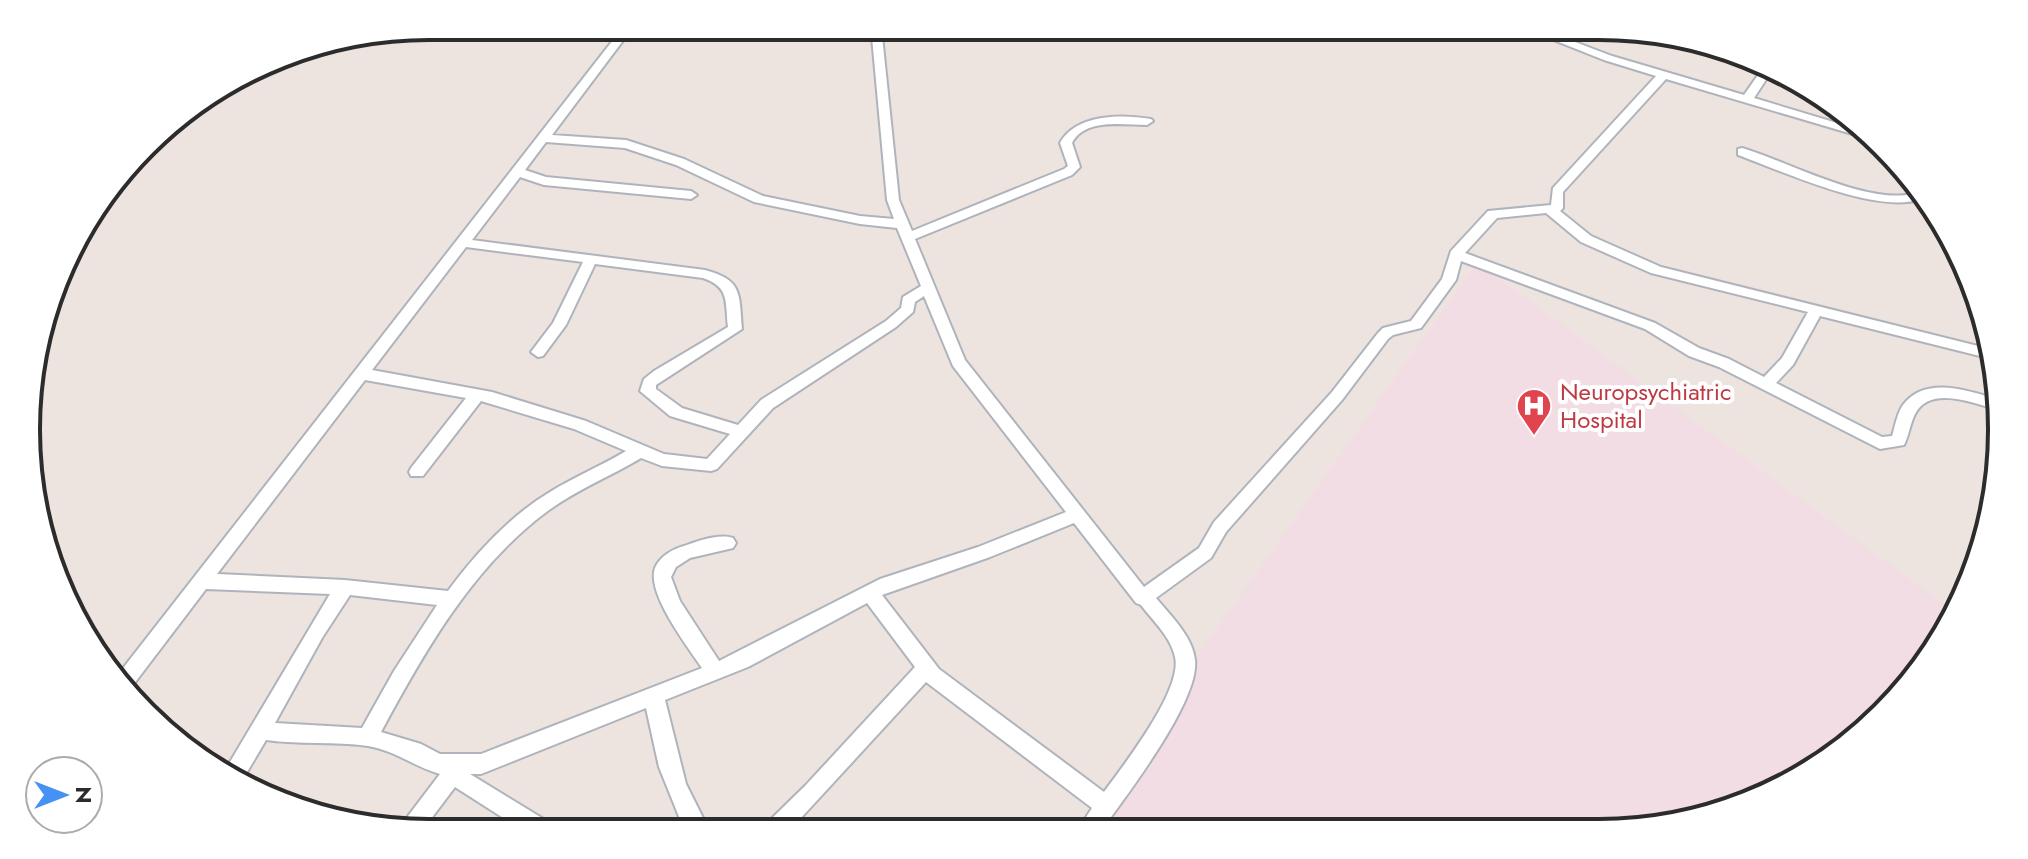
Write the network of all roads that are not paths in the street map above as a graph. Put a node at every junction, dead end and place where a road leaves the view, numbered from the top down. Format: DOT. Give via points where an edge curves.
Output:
graph roads {
  1 [pos="619,40"];
  2 [pos="877,40"];
  3 [pos="1563,40"];
  4 [pos="1663,75"];
  5 [pos="1763,76"];
  6 [pos="1748,98"];
  7 [pos="1147,121"];
  8 [pos="1837,121"];
  9 [pos="546,138"];
  10 [pos="1742,152"];
  11 [pos="518,172"];
  12 [pos="691,195"];
  13 [pos="1912,199"];
  14 [pos="1550,210"];
  15 [pos="904,231"];
  16 [pos="465,243"];
  17 [pos="1456,254"];
  18 [pos="591,259"];
  19 [pos="926,289"];
  20 [pos="935,311"];
  21 [pos="1815,312"];
  22 [pos="891,324"];
  23 [pos="1980,351"];
  24 [pos="538,352"];
  25 [pos="363,374"];
  26 [pos="1765,385"];
  27 [pos="478,394"];
  28 [pos="1987,401"];
  29 [pos="741,432"];
  30 [pos="639,451"];
  31 [pos="417,472"];
  32 [pos="1077,515"];
  33 [pos="727,543"];
  34 [pos="202,581"];
  35 [pos="345,587"];
  36 [pos="870,592"];
  37 [pos="1142,598"];
  38 [pos="451,599"];
  39 [pos="926,669"];
  40 [pos="716,672"];
  41 [pos="128,676"];
  42 [pos="654,696"];
  43 [pos="262,730"];
  44 [pos="368,737"];
  45 [pos="238,768"];
  46 [pos="456,770"];
  47 [pos="1106,806"];
  48 [pos="418,819"];
  49 [pos="527,819"];
  50 [pos="690,819"];
  51 [pos="786,819"];
  52 [pos="1097,819"];
  1 -- 9 [label="street"];
  2 -- 15 [label="street" via="887,162"];
  3 -- 4 [label="street"];
  4 -- 6 [label="street"];
  4 -- 14 [label="street" via="1557,191 1559,204"];
  5 -- 6 [label="street"];
  6 -- 8 [label="street"];
  7 -- 15 [label="street" via="1098,123 1076,130 1066,143 1074,167 1068,172"];
  9 -- 11 [label="street"];
  9 -- 15 [label="street" via="626,144 680,162 759,199"];
  10 -- 13 [label="street" via="1866,195 1904,203"];
  11 -- 12 [label="street" via="544,181"];
  11 -- 16 [label="street"];
  14 -- 17 [label="street" via="1496,213"];
  14 -- 21 [label="street" via="1586,239 1632,261"];
  15 -- 19 [label="street"];
  16 -- 18 [label="street"];
  16 -- 25 [label="street"];
  17 -- 26 [label="street" via="1650,326"];
  17 -- 37 [label="street" via="1449,280 1416,325 1388,331 1220,527 1205,553"];
  18 -- 24 [label="street" via="559,325"];
  18 -- 29 [label="street" via="705,274 731,289 735,329 659,375 648,391 676,412"];
  19 -- 20 [label="street"];
  19 -- 22 [label="street" via="908,300 908,309"];
  20 -- 22 [label="street"];
  20 -- 32 [label="street" via="976,391"];
  21 -- 23 [label="street"];
  21 -- 26 [label="street" via="1788,361"];
  22 -- 29 [label="street" via="767,404"];
  25 -- 27 [label="street"];
  25 -- 34 [label="street"];
  26 -- 28 [label="street" via="1880,443 1898,441 1909,408 1942,391"];
  27 -- 30 [label="street" via="580,425"];
  27 -- 31 [label="street"];
  29 -- 30 [label="street" via="711,465 681,465"];
  30 -- 38 [label="street" via="530,515"];
  32 -- 36 [label="street"];
  32 -- 37 [label="street"];
  33 -- 40 [label="street" via="686,552 663,569 661,577 669,600"];
  34 -- 35 [label="street"];
  34 -- 41 [label="street"];
  35 -- 38 [label="street"];
  35 -- 43 [label="street" via="314,632"];
  36 -- 39 [label="street"];
  36 -- 40 [label="street"];
  37 -- 47 [label="street" via="1178,641 1186,661 1184,682"];
  38 -- 44 [label="street"];
  39 -- 47 [label="street"];
  39 -- 51 [label="street"];
  40 -- 42 [label="street"];
  42 -- 46 [label="street"];
  42 -- 50 [label="street" via="674,779"];
  43 -- 44 [label="street"];
  43 -- 45 [label="street"];
  44 -- 46 [label="street"];
  46 -- 48 [label="street"];
  46 -- 49 [label="street"];
  47 -- 52 [label="street"];
}
